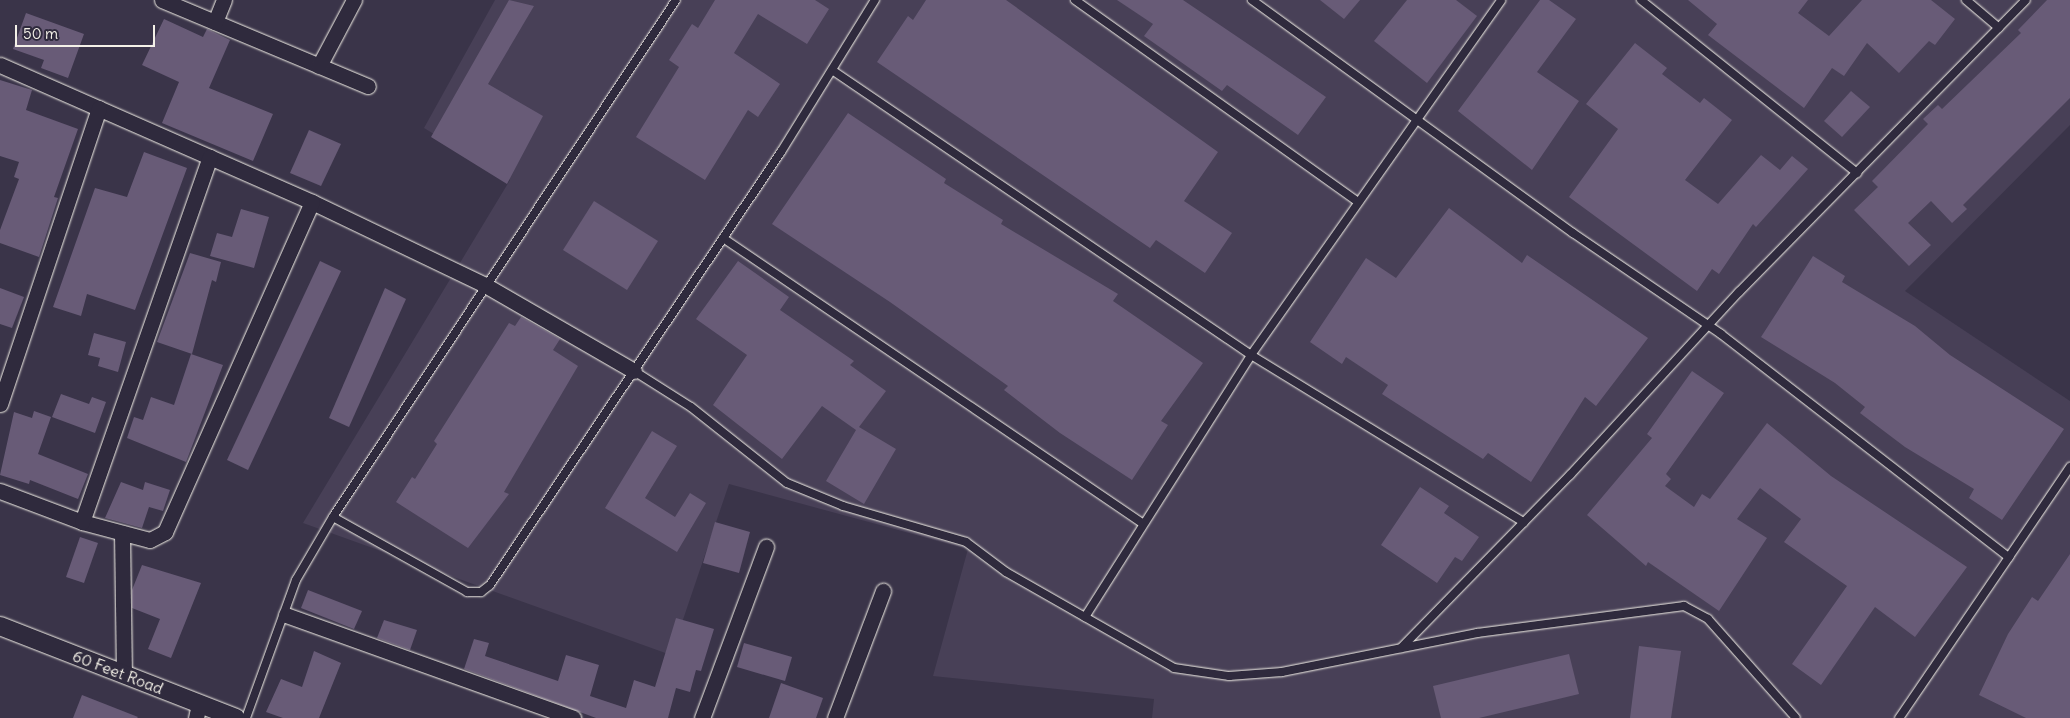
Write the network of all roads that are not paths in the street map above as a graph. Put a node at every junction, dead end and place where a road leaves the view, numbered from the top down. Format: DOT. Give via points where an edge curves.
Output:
graph roads {
  1 [pos="162,0"];
  2 [pos="224,0"];
  3 [pos="354,0"];
  4 [pos="676,0"];
  5 [pos="875,0"];
  6 [pos="1075,0"];
  7 [pos="1252,0"];
  8 [pos="1500,0"];
  9 [pos="1641,0"];
  10 [pos="1966,0"];
  11 [pos="2026,0"];
  12 [pos="215,22"];
  13 [pos="1999,28"];
  14 [pos="0,65"];
  15 [pos="319,66"];
  16 [pos="832,70"];
  17 [pos="368,86"];
  18 [pos="99,108"];
  19 [pos="1416,120"];
  20 [pos="210,157"];
  21 [pos="1857,172"];
  22 [pos="1357,201"];
  23 [pos="312,202"];
  24 [pos="723,238"];
  25 [pos="486,285"];
  26 [pos="1708,325"];
  27 [pos="1251,355"];
  28 [pos="634,371"];
  29 [pos="0,404"];
  30 [pos="2070,467"];
  31 [pos="0,491"];
  32 [pos="332,517"];
  33 [pos="82,522"];
  34 [pos="1524,522"];
  35 [pos="1142,523"];
  36 [pos="122,533"];
  37 [pos="766,547"];
  38 [pos="2009,557"];
  39 [pos="883,591"];
  40 [pos="286,615"];
  41 [pos="1085,617"];
  42 [pos="0,626"];
  43 [pos="1401,648"];
  44 [pos="124,674"];
  45 [pos="198,711"];
  46 [pos="236,718"];
  47 [pos="246,718"];
  48 [pos="573,718"];
  49 [pos="702,718"];
  50 [pos="835,718"];
  51 [pos="1796,718"];
  52 [pos="1899,718"];
  1 -- 12 [label="street"];
  2 -- 12 [label="street"];
  3 -- 15 [label="street"];
  4 -- 25 [label="lane"];
  5 -- 16 [label="lane"];
  6 -- 22 [label="lane"];
  7 -- 19 [label="lane"];
  8 -- 19 [label="lane"];
  9 -- 21 [label="lane"];
  10 -- 13 [label="lane"];
  11 -- 13 [label="lane"];
  12 -- 15 [label="street"];
  13 -- 21 [label="lane"];
  14 -- 18 [label="street"];
  15 -- 17 [label="street"];
  16 -- 24 [label="lane"];
  16 -- 27 [label="lane"];
  18 -- 20 [label="street"];
  18 -- 29 [label="street"];
  19 -- 22 [label="lane"];
  19 -- 26 [label="lane"];
  20 -- 23 [label="street"];
  20 -- 33 [label="street"];
  21 -- 26 [label="lane"];
  22 -- 27 [label="lane"];
  23 -- 25 [label="street"];
  23 -- 36 [label="street" via="165,532 150,540"];
  24 -- 28 [label="lane"];
  24 -- 35 [label="lane"];
  25 -- 28 [label="street"];
  25 -- 32 [label="lane"];
  26 -- 34 [label="lane"];
  26 -- 38 [label="lane"];
  27 -- 34 [label="lane"];
  27 -- 35 [label="lane"];
  28 -- 32 [label="lane" via="490,585 480,592 467,592"];
  28 -- 41 [label="lane" via="691,407 787,483 843,506 966,542 1006,572"];
  30 -- 38 [label="lane"];
  31 -- 33 [label="street"];
  32 -- 40 [label="lane" via="300,571"];
  33 -- 36 [label="street"];
  34 -- 43 [label="lane"];
  35 -- 41 [label="lane"];
  36 -- 44 [label="street"];
  37 -- 49 [label="street"];
  38 -- 52 [label="lane"];
  39 -- 50 [label="street"];
  40 -- 47 [label="lane"];
  40 -- 48 [label="street"];
  41 -- 43 [label="lane" via="1174,668 1229,676 1282,672"];
  42 -- 44 [label="street, 60 Feet Road"];
  43 -- 51 [label="lane" via="1476,633 1684,606 1708,619"];
  44 -- 45 [label="street, 60 Feet Road"];
  45 -- 46 [label="street, 60 Feet Road"];
}
